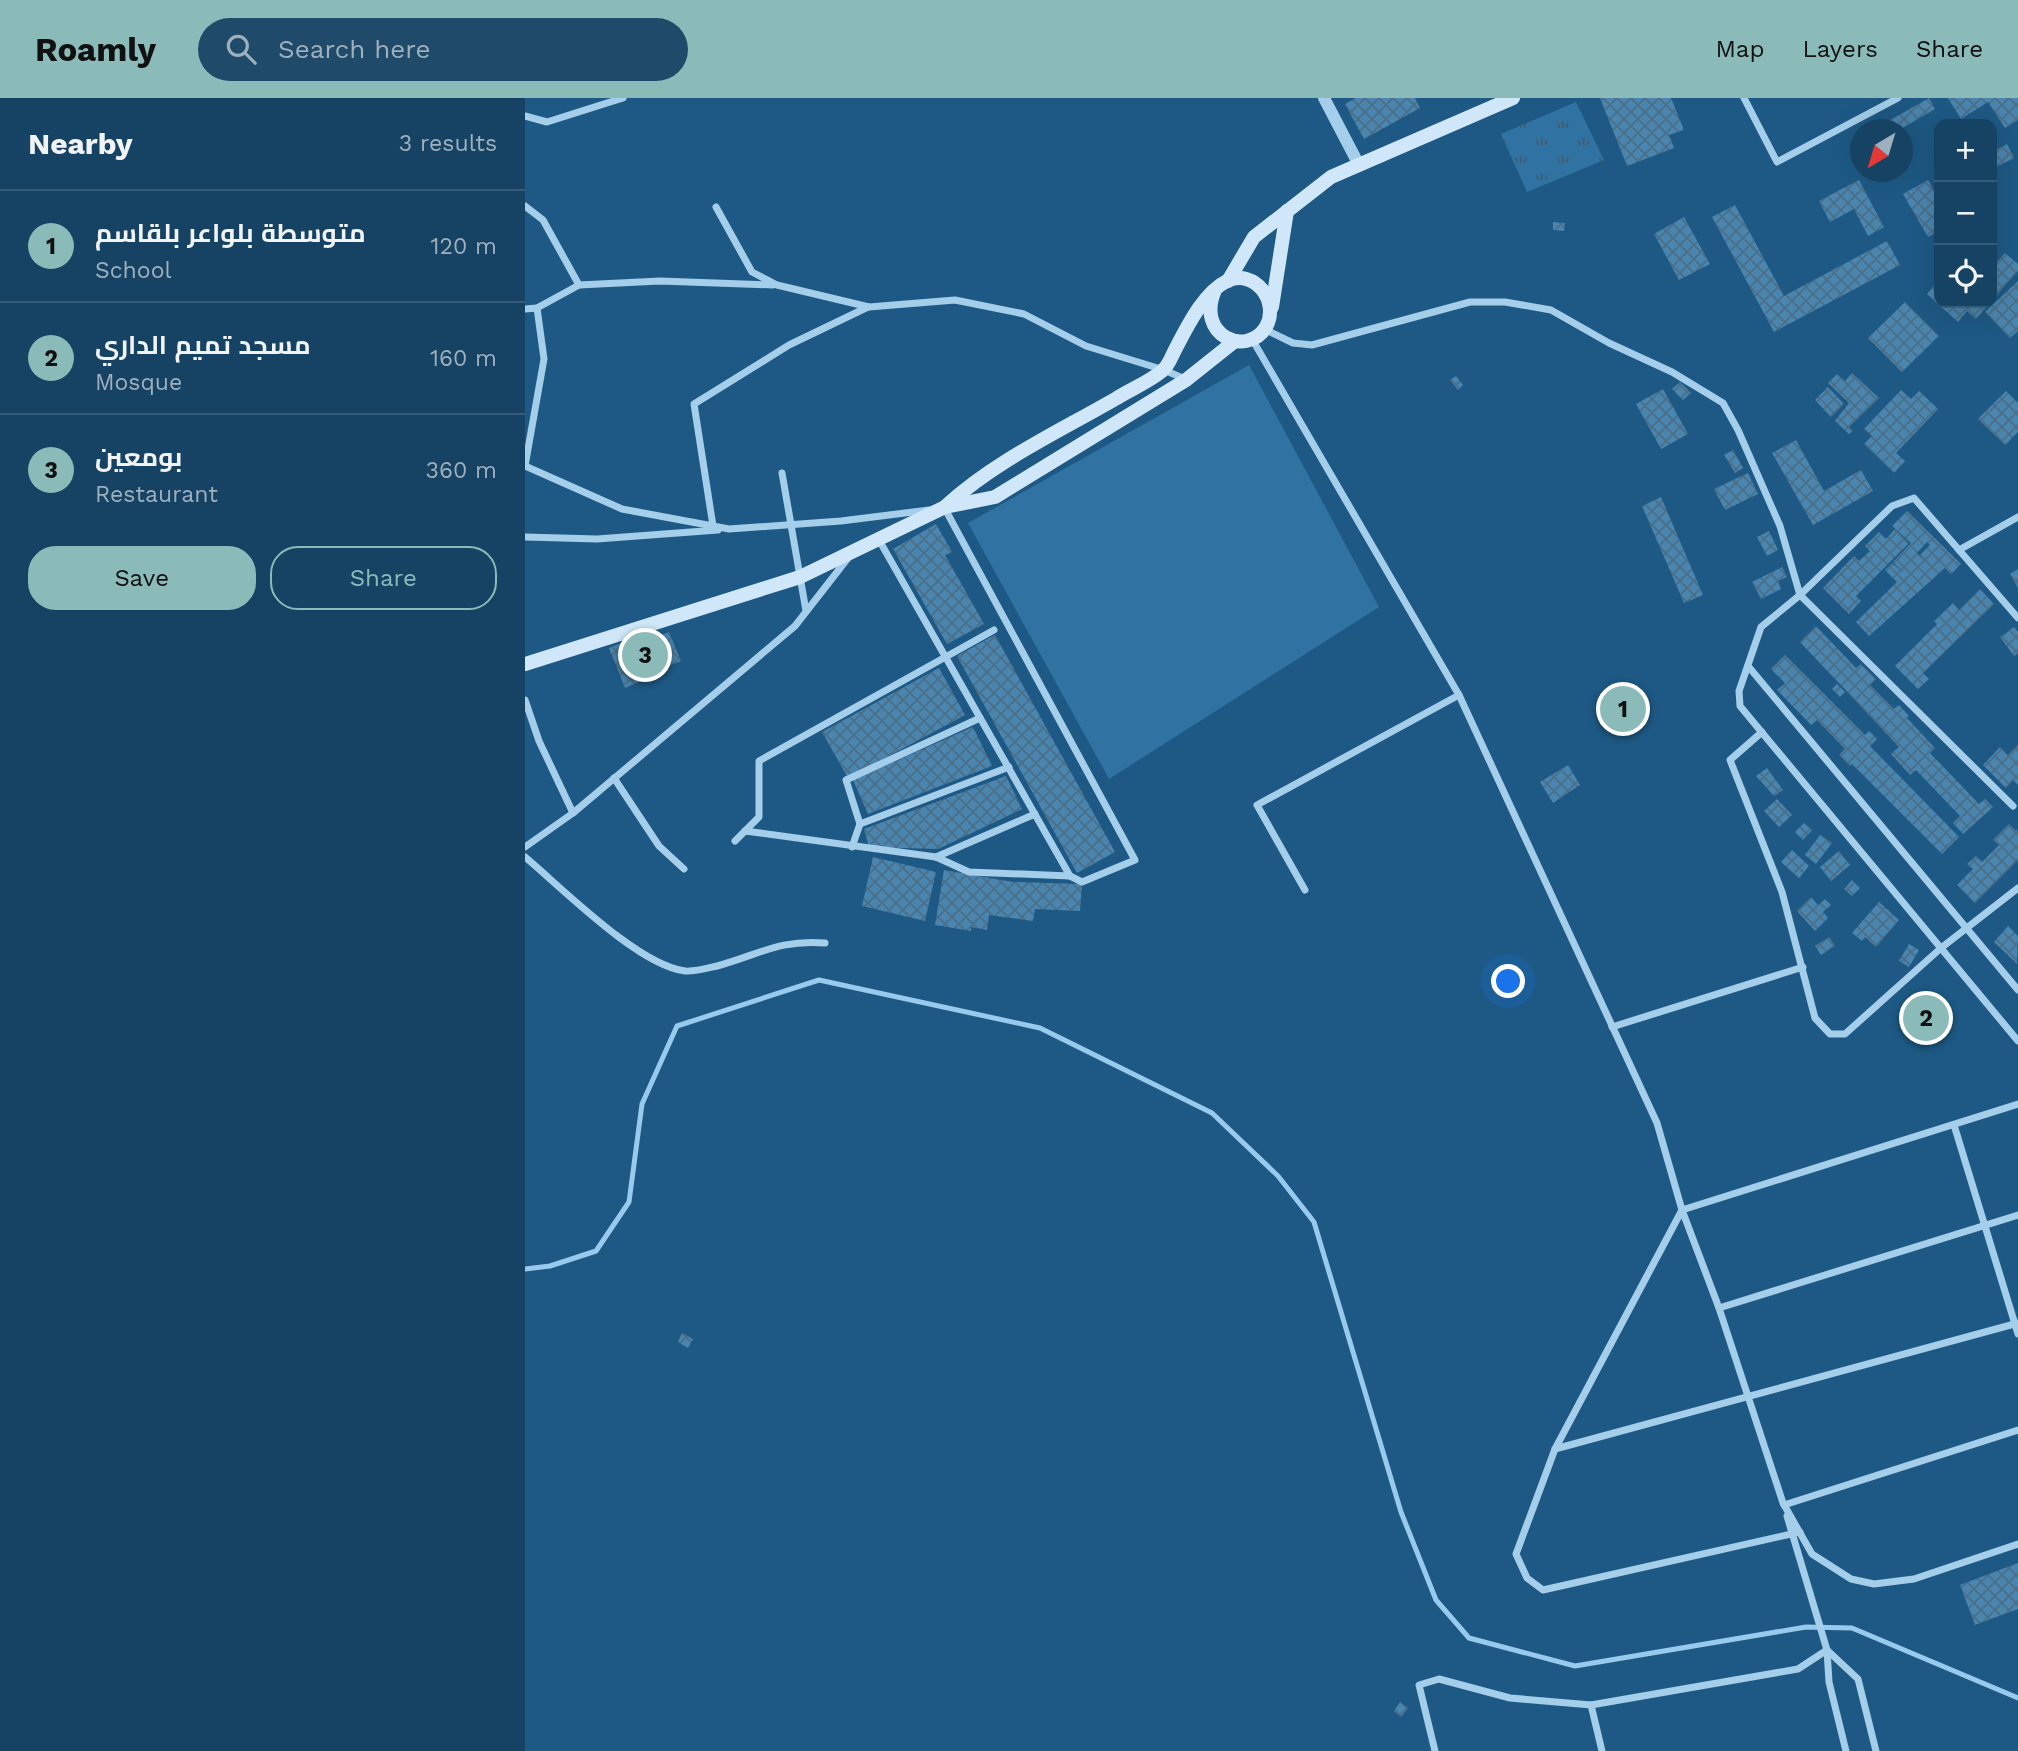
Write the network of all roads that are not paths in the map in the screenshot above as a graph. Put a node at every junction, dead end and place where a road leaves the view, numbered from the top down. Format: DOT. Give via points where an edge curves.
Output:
graph roads {
  1 [pos="623,98"];
  2 [pos="1324,98"];
  3 [pos="1513,98"];
  4 [pos="1744,98"];
  5 [pos="1898,98"];
  6 [pos="525,116"];
  7 [pos="1359,165"];
  8 [pos="525,206"];
  9 [pos="716,207"];
  10 [pos="1287,211"];
  11 [pos="1228,281"];
  12 [pos="579,285"];
  13 [pos="777,285"];
  14 [pos="1215,290"];
  15 [pos="869,307"];
  16 [pos="537,308"];
  17 [pos="525,309"];
  18 [pos="1271,314"];
  19 [pos="1265,329"];
  20 [pos="1252,339"];
  21 [pos="1235,341"];
  22 [pos="1164,370"];
  23 [pos="1186,380"];
  24 [pos="525,466"];
  25 [pos="782,473"];
  26 [pos="945,507"];
  27 [pos="2018,517"];
  28 [pos="713,526"];
  29 [pos="791,526"];
  30 [pos="729,529"];
  31 [pos="525,537"];
  32 [pos="879,540"];
  33 [pos="1959,550"];
  34 [pos="851,555"];
  35 [pos="800,577"];
  36 [pos="1800,595"];
  37 [pos="806,611"];
  38 [pos="2018,618"];
  39 [pos="994,630"];
  40 [pos="946,657"];
  41 [pos="525,664"];
  42 [pos="1748,666"];
  43 [pos="1459,695"];
  44 [pos="525,700"];
  45 [pos="980,718"];
  46 [pos="1762,732"];
  47 [pos="1009,767"];
  48 [pos="614,778"];
  49 [pos="2013,806"];
  50 [pos="573,813"];
  51 [pos="1035,814"];
  52 [pos="860,824"];
  53 [pos="745,831"];
  54 [pos="735,841"];
  55 [pos="525,847"];
  56 [pos="852,848"];
  57 [pos="525,857"];
  58 [pos="936,857"];
  59 [pos="684,869"];
  60 [pos="1070,876"];
  61 [pos="2018,888"];
  62 [pos="1305,890"];
  63 [pos="1966,928"];
  64 [pos="825,943"];
  65 [pos="1941,948"];
  66 [pos="1803,967"];
  67 [pos="2018,990"];
  68 [pos="1612,1027"];
  69 [pos="2018,1041"];
  70 [pos="2018,1104"];
  71 [pos="1954,1125"];
  72 [pos="1682,1210"];
  73 [pos="2018,1215"];
  74 [pos="1985,1225"];
  75 [pos="1719,1308"];
  76 [pos="2017,1324"];
  77 [pos="2018,1334"];
  78 [pos="1748,1396"];
  79 [pos="2018,1430"];
  80 [pos="1555,1449"];
  81 [pos="1783,1503"];
  82 [pos="1796,1532"];
  83 [pos="2018,1544"];
  84 [pos="1827,1650"];
  85 [pos="1591,1705"];
  86 [pos="1435,1751"];
  87 [pos="1602,1751"];
  88 [pos="1846,1751"];
  89 [pos="1876,1751"];
  1 -- 6 [label="street" via="547,122"];
  2 -- 7 [label="street"];
  3 -- 7 [label="main road"];
  4 -- 5 [label="street" via="1777,162"];
  7 -- 10 [label="main road" via="1331,177"];
  8 -- 12 [label="street" via="543,220"];
  9 -- 13 [label="street" via="753,272"];
  10 -- 11 [label="main road" via="1254,237"];
  10 -- 18 [label="main road"];
  11 -- 14 [label="main road"];
  11 -- 18 [label="main road" via="1244,279 1259,285 1269,298"];
  12 -- 13 [label="street" via="660,281"];
  12 -- 16 [label="street"];
  13 -- 15 [label="street"];
  14 -- 21 [label="main road" via="1208,305 1210,322 1220,335"];
  14 -- 22 [label="main road" via="1188,325"];
  15 -- 22 [label="street" via="955,300 1024,314 1086,346"];
  15 -- 28 [label="street" via="789,345 694,404"];
  16 -- 17 [label="street"];
  16 -- 24 [label="street" via="544,359"];
  18 -- 19 [label="main road"];
  19 -- 20 [label="main road"];
  19 -- 36 [label="street" via="1293,343 1312,345 1470,302 1551,310 1723,403 1780,526"];
  20 -- 21 [label="main road"];
  20 -- 43 [label="street"];
  21 -- 23 [label="main road"];
  22 -- 23 [label="street"];
  22 -- 26 [label="main road" via="982,477"];
  23 -- 26 [label="main road" via="995,496"];
  24 -- 28 [label="street" via="622,509"];
  25 -- 29 [label="street"];
  26 -- 29 [label="street"];
  26 -- 32 [label="main road"];
  26 -- 60 [label="street" via="1135,860 1082,882"];
  27 -- 33 [label="street"];
  28 -- 30 [label="street"];
  29 -- 30 [label="street"];
  29 -- 35 [label="street"];
  30 -- 31 [label="street" via="597,539"];
  32 -- 34 [label="main road"];
  32 -- 40 [label="street"];
  33 -- 36 [label="street" via="1915,498 1892,506"];
  33 -- 38 [label="street"];
  34 -- 35 [label="main road"];
  34 -- 37 [label="street"];
  35 -- 37 [label="street"];
  35 -- 41 [label="main road"];
  36 -- 42 [label="street" via="1761,627"];
  36 -- 49 [label="street"];
  37 -- 48 [label="street" via="795,626"];
  39 -- 40 [label="street"];
  40 -- 45 [label="street"];
  40 -- 53 [label="street" via="759,761 759,817"];
  42 -- 46 [label="street" via="1739,691 1740,706"];
  42 -- 63 [label="street"];
  43 -- 62 [label="street" via="1257,805"];
  43 -- 68 [label="street"];
  44 -- 50 [label="street"];
  45 -- 47 [label="street"];
  45 -- 52 [label="street" via="846,780"];
  46 -- 65 [label="street"];
  46 -- 66 [label="street" via="1730,760 1782,892"];
  47 -- 51 [label="street"];
  47 -- 52 [label="street"];
  48 -- 50 [label="street"];
  48 -- 59 [label="street" via="659,846"];
  50 -- 55 [label="street"];
  51 -- 58 [label="street"];
  51 -- 60 [label="street"];
  52 -- 56 [label="street"];
  53 -- 54 [label="street"];
  53 -- 56 [label="street"];
  56 -- 58 [label="street"];
  57 -- 64 [label="street" via="633,947 687,971 797,941"];
  58 -- 60 [label="street" via="969,872"];
  61 -- 63 [label="street"];
  63 -- 65 [label="street"];
  63 -- 67 [label="street"];
  65 -- 66 [label="street" via="1846,1034 1830,1034 1815,1018"];
  65 -- 69 [label="street"];
  66 -- 68 [label="street"];
  68 -- 72 [label="street" via="1657,1123"];
  70 -- 71 [label="street"];
  71 -- 72 [label="street"];
  71 -- 74 [label="street"];
  72 -- 75 [label="street"];
  72 -- 80 [label="street"];
  73 -- 74 [label="street"];
  74 -- 75 [label="street"];
  74 -- 76 [label="street"];
  75 -- 78 [label="street"];
  76 -- 77 [label="street"];
  76 -- 78 [label="street"];
  78 -- 80 [label="street"];
  78 -- 81 [label="street"];
  79 -- 81 [label="street"];
  80 -- 82 [label="street" via="1516,1554 1527,1578 1543,1590"];
  81 -- 82 [label="street"];
  82 -- 83 [label="street" via="1812,1554 1851,1579 1874,1584 1914,1579"];
  82 -- 84 [label="street"];
  84 -- 85 [label="street" via="1798,1669"];
  84 -- 88 [label="street" via="1829,1682"];
  84 -- 89 [label="street" via="1858,1679"];
  85 -- 86 [label="street" via="1510,1698 1439,1679 1419,1685"];
  85 -- 87 [label="street"];
}
